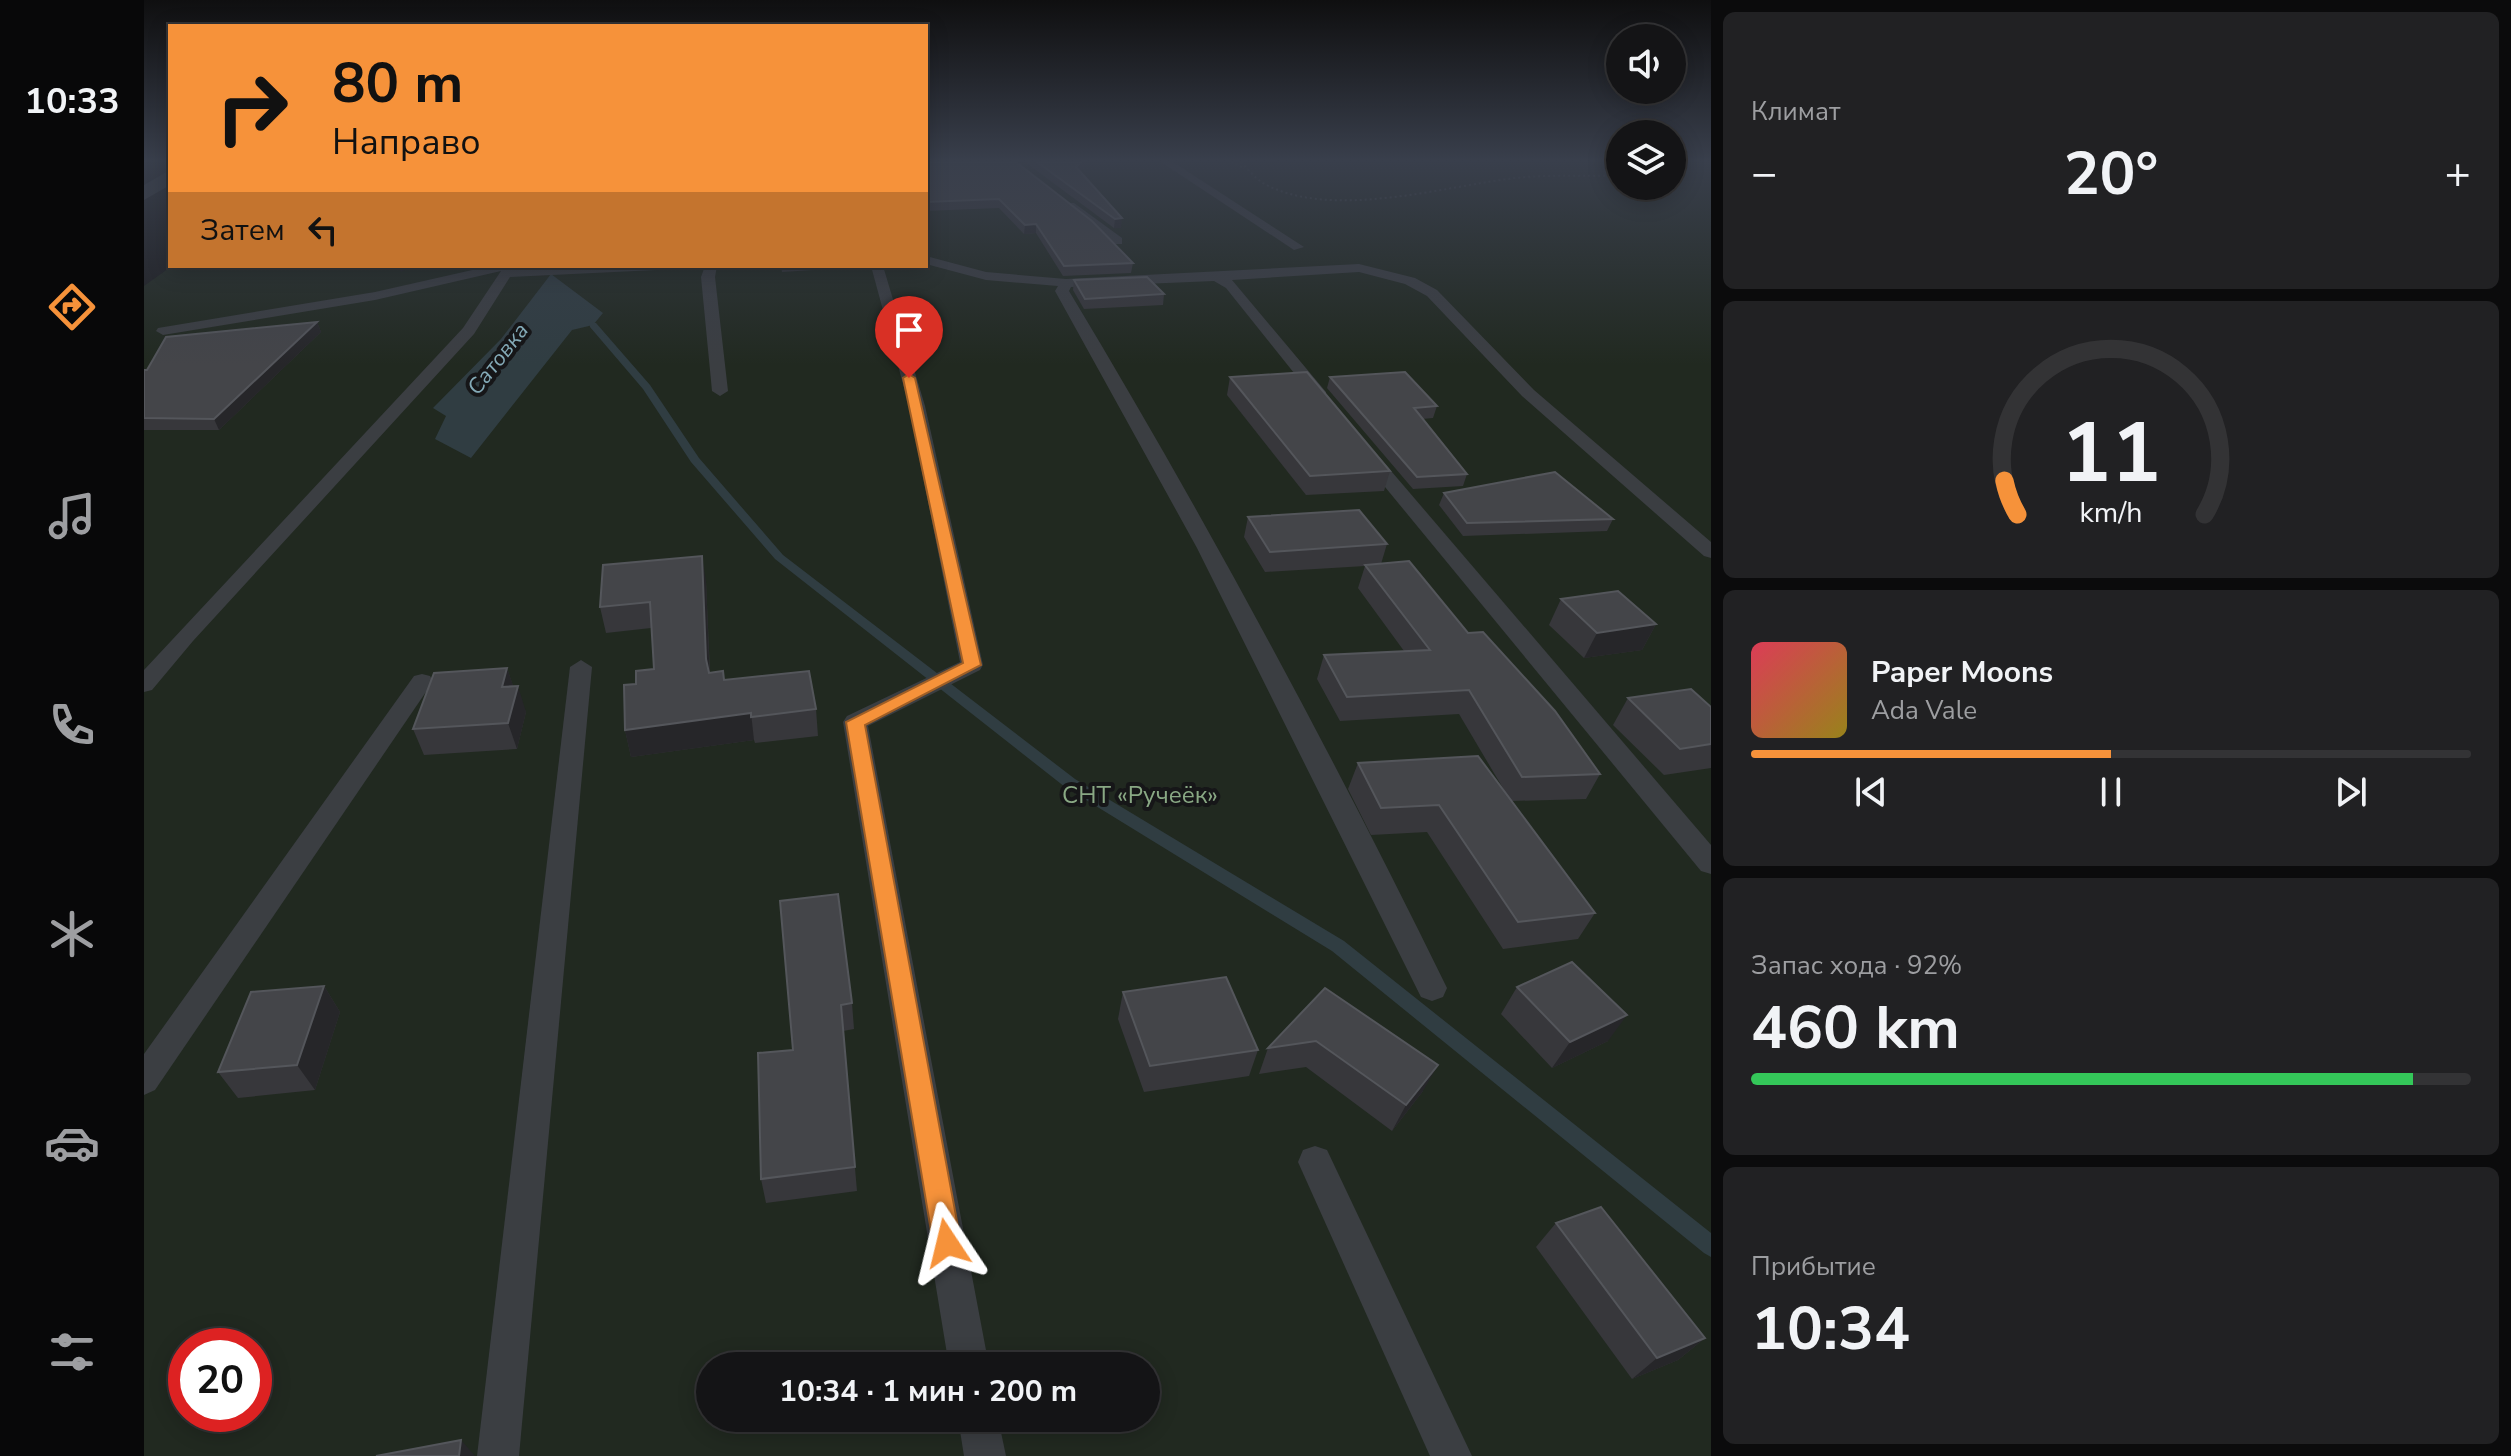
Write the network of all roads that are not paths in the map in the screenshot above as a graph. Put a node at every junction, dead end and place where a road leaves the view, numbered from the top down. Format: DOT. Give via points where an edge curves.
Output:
graph roads {
  1 [pos="1103,230"];
  2 [pos="1272,230"];
  3 [pos="1118,241"];
  4 [pos="1298,247"];
  5 [pos="928,261"];
  6 [pos="551,268"];
  7 [pos="710,268"];
  8 [pos="878,268"];
  9 [pos="499,269"];
  10 [pos="1216,277"];
  11 [pos="1066,283"];
  12 [pos="163,331"];
  13 [pos="720,391"];
  14 [pos="1336,415"];
  15 [pos="1355,439"];
  16 [pos="1711,552"];
  17 [pos="581,667"];
  18 [pos="422,681"];
  19 [pos="144,685"];
  20 [pos="1711,864"];
  21 [pos="1432,988"];
  22 [pos="144,1080"];
  23 [pos="1315,1162"];
  24 [pos="967,1352"];
  25 [pos="981,1432"];
  26 [pos="498,1456"];
  27 [pos="985,1456"];
  28 [pos="1451,1456"];
  1 -- 3 [label="lane"];
  2 -- 4 [label="lane"];
  5 -- 11 [label="lane" via="986,276"];
  6 -- 9 [label="lane"];
  7 -- 13 [label="lane"];
  8 -- 24 [label="lane" via="917,406 972,665 855,722"];
  9 -- 12 [label="lane" via="375,296"];
  9 -- 19 [label="lane" via="469,331"];
  10 -- 11 [label="lane"];
  10 -- 14 [label="lane" via="1231,285"];
  10 -- 16 [label="lane" via="1359,268 1410,281 1432,293 1528,393"];
  11 -- 21 [label="lane" via="1062,291 1236,606"];
  15 -- 20 [label="lane"];
  17 -- 26 [label="lane"];
  18 -- 22 [label="lane"];
  23 -- 28 [label="lane"];
  25 -- 27 [label="lane"];
}
